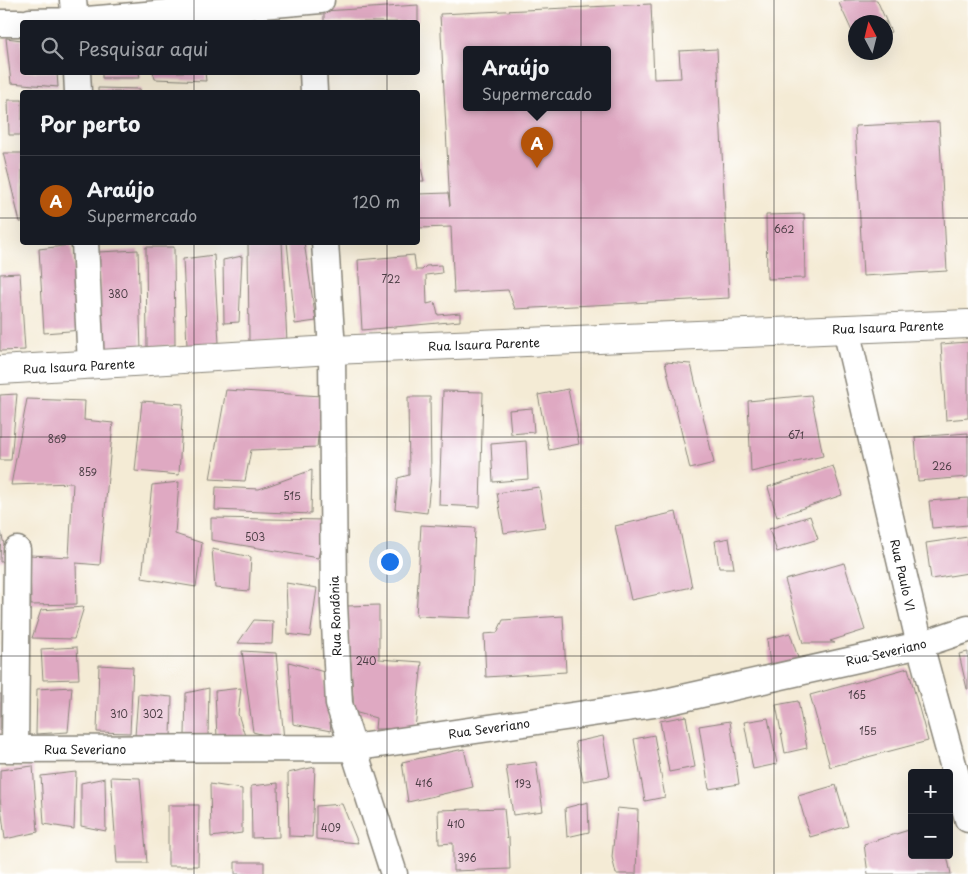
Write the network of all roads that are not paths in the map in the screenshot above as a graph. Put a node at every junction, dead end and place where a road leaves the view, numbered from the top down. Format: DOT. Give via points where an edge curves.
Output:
graph roads {
  1 [pos="308,0"];
  2 [pos="322,0"];
  3 [pos="74,15"];
  4 [pos="43,20"];
  5 [pos="310,20"];
  6 [pos="0,23"];
  7 [pos="20,23"];
  8 [pos="77,75"];
  9 [pos="313,75"];
  10 [pos="78,90"];
  11 [pos="314,90"];
  12 [pos="85,245"];
  13 [pos="325,245"];
  14 [pos="968,324"];
  15 [pos="846,329"];
  16 [pos="332,350"];
  17 [pos="91,365"];
  18 [pos="0,370"];
  19 [pos="17,550"];
  20 [pos="968,629"];
  21 [pos="920,645"];
  22 [pos="352,748"];
  23 [pos="8,749"];
  24 [pos="968,819"];
  25 [pos="394,874"];
  1 -- 2 [label="street"];
  1 -- 3 [label="street"];
  1 -- 5 [label="street"];
  3 -- 4 [label="street"];
  6 -- 7 [label="street"];
  8 -- 10 [label="street"];
  9 -- 11 [label="street"];
  12 -- 17 [label="street"];
  13 -- 16 [label="street, Rua Rondônia"];
  14 -- 15 [label="street, Rua Isaura Parente"];
  15 -- 16 [label="street, Rua Isaura Parente"];
  15 -- 21 [label="street, Rua Paulo VI"];
  16 -- 17 [label="street, Rua Isaura Parente"];
  16 -- 22 [label="street, Rua Rondônia" via="338,695"];
  17 -- 18 [label="street, Rua Isaura Parente"];
  19 -- 23 [label="street"];
  20 -- 21 [label="street, Rua Severiano"];
  21 -- 22 [label="street, Rua Severiano" via="660,703"];
  21 -- 24 [label="street, Rua Paulo VI"];
  22 -- 23 [label="street, Rua Severiano"];
  22 -- 25 [label="street, Rua Rondônia"];
}
